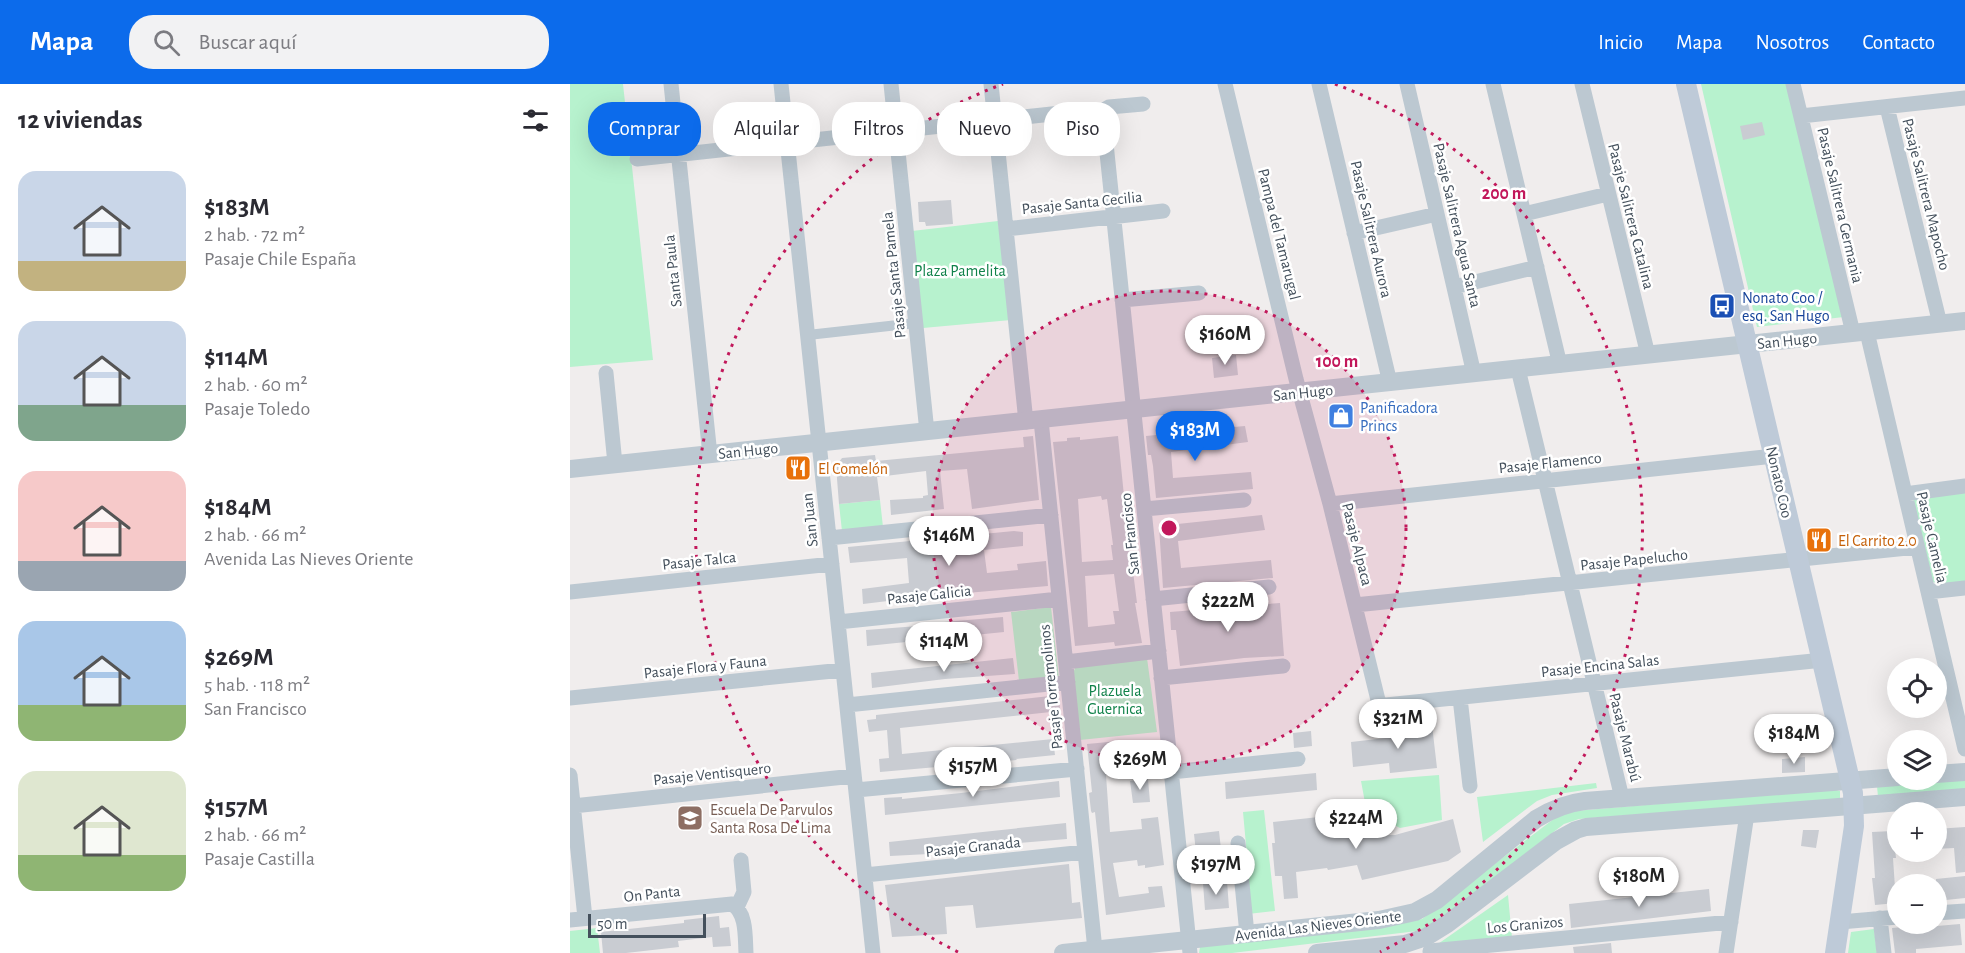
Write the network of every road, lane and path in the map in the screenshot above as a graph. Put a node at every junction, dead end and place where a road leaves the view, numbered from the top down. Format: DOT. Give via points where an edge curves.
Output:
graph roads {
  1 [pos="670,84"];
  2 [pos="782,84"];
  3 [pos="891,84"];
  4 [pos="991,84"];
  5 [pos="1225,84"];
  6 [pos="1319,84"];
  7 [pos="1407,84"];
  8 [pos="1493,84"];
  9 [pos="1582,84"];
  10 [pos="1686,84"];
  11 [pos="1794,84"];
  12 [pos="1965,98"];
  13 [pos="672,102"];
  14 [pos="784,102"];
  15 [pos="893,102"];
  16 [pos="992,102"];
  17 [pos="1143,104"];
  18 [pos="1120,106"];
  19 [pos="1887,107"];
  20 [pos="1801,116"];
  21 [pos="662,156"];
  22 [pos="678,156"];
  23 [pos="789,156"];
  24 [pos="899,156"];
  25 [pos="998,156"];
  26 [pos="1108,156"];
  27 [pos="637,159"];
  28 [pos="1608,194"];
  29 [pos="1162,211"];
  30 [pos="1437,214"];
  31 [pos="1524,214"];
  32 [pos="1114,217"];
  33 [pos="1005,229"];
  34 [pos="1354,233"];
  35 [pos="1537,267"];
  36 [pos="1454,287"];
  37 [pos="1199,293"];
  38 [pos="1122,300"];
  39 [pos="1965,321"];
  40 [pos="916,323"];
  41 [pos="1940,324"];
  42 [pos="1860,333"];
  43 [pos="808,335"];
  44 [pos="1748,344"];
  45 [pos="1648,356"];
  46 [pos="1560,365"];
  47 [pos="1518,369"];
  48 [pos="606,373"];
  49 [pos="1474,374"];
  50 [pos="1390,383"];
  51 [pos="1300,393"];
  52 [pos="1134,411"];
  53 [pos="1033,421"];
  54 [pos="927,432"];
  55 [pos="819,443"];
  56 [pos="710,454"];
  57 [pos="1774,456"];
  58 [pos="615,464"];
  59 [pos="570,469"];
  60 [pos="1545,481"];
  61 [pos="1965,486"];
  62 [pos="1905,494"];
  63 [pos="1244,500"];
  64 [pos="1330,504"];
  65 [pos="1144,509"];
  66 [pos="1051,515"];
  67 [pos="829,538"];
  68 [pos="1917,547"];
  69 [pos="1799,560"];
  70 [pos="832,564"];
  71 [pos="1570,583"];
  72 [pos="1269,587"];
  73 [pos="1965,588"];
  74 [pos="570,592"];
  75 [pos="1928,592"];
  76 [pos="1059,598"];
  77 [pos="1153,599"];
  78 [pos="1355,605"];
  79 [pos="838,622"];
  80 [pos="1159,651"];
  81 [pos="1823,660"];
  82 [pos="1066,662"];
  83 [pos="1283,666"];
  84 [pos="843,670"];
  85 [pos="1161,678"];
  86 [pos="1068,682"];
  87 [pos="1594,684"];
  88 [pos="570,698"];
  89 [pos="1460,698"];
  90 [pos="1381,704"];
  91 [pos="847,705"];
  92 [pos="1965,749"];
  93 [pos="1298,759"];
  94 [pos="1077,769"];
  95 [pos="1171,772"];
  96 [pos="1965,772"];
  97 [pos="1947,773"];
  98 [pos="570,775"];
  99 [pos="1887,778"];
  100 [pos="1851,781"];
  101 [pos="855,783"];
  102 [pos="1470,786"];
  103 [pos="1965,797"];
  104 [pos="1622,798"];
  105 [pos="1854,805"];
  106 [pos="573,806"];
  107 [pos="1748,814"];
  108 [pos="1238,843"];
  109 [pos="1085,852"];
  110 [pos="741,861"];
  111 [pos="865,875"];
  112 [pos="737,907"];
  113 [pos="1965,911"];
  114 [pos="1947,912"];
  115 [pos="1880,918"];
  116 [pos="1887,918"];
  117 [pos="577,919"];
  118 [pos="1731,922"];
  119 [pos="1840,922"];
  120 [pos="1247,934"];
  121 [pos="1189,947"];
  122 [pos="1429,947"];
  123 [pos="1095,950"];
  124 [pos="746,953"];
  125 [pos="873,953"];
  126 [pos="1063,953"];
  127 [pos="1317,953"];
  128 [pos="1726,953"];
  129 [pos="1835,953"];
  130 [pos="1884,953"];
  1 -- 13 [label="street, Santa Paula"];
  2 -- 14 [label="street, San Juan"];
  3 -- 15 [label="street, Pasaje Santa Pamela"];
  4 -- 16 [label="street, Pasaje Torremolinos"];
  5 -- 51 [label="street, Pampa del Tamarugal"];
  6 -- 34 [label="street, Pasaje Salitrera Aurora"];
  7 -- 30 [label="street, Pasaje Salitrera Agua Santa"];
  8 -- 31 [label="street"];
  9 -- 28 [label="street, Pasaje Salitrera Catalina"];
  10 -- 44 [label="main road, Nonato Coo"];
  11 -- 20 [label="street, Pasaje Salitrera Germania"];
  12 -- 19 [label="street"];
  17 -- 18 [label="street"];
  19 -- 20 [label="street"];
  19 -- 41 [label="street, Pasaje Salitrera Mapocho"];
  20 -- 42 [label="street, Pasaje Salitrera Germania"];
  21 -- 27 [label="street"];
  22 -- 56 [label="street, Santa Paula"];
  23 -- 43 [label="street, San Juan"];
  24 -- 40 [label="street, Pasaje Santa Pamela"];
  25 -- 33 [label="street, Pasaje Torremolinos"];
  26 -- 32 [label="street, San Francisco"];
  28 -- 31 [label="street"];
  28 -- 45 [label="street, Pasaje Salitrera Catalina"];
  29 -- 32 [label="street, Pasaje Santa Cecilia"];
  30 -- 34 [label="street"];
  30 -- 36 [label="street, Pasaje Salitrera Agua Santa"];
  31 -- 35 [label="street"];
  32 -- 33 [label="street, Pasaje Santa Cecilia"];
  32 -- 38 [label="street, San Francisco"];
  33 -- 53 [label="street, Pasaje Torremolinos"];
  34 -- 50 [label="street, Pasaje Salitrera Aurora"];
  35 -- 36 [label="street"];
  35 -- 46 [label="street"];
  36 -- 49 [label="street, Pasaje Salitrera Agua Santa"];
  37 -- 38 [label="street"];
  38 -- 52 [label="street, San Francisco"];
  39 -- 41 [label="street, San Hugo"];
  40 -- 43 [label="street"];
  40 -- 54 [label="street, Pasaje Santa Pamela"];
  41 -- 42 [label="street, San Hugo"];
  42 -- 44 [label="street, San Hugo"];
  42 -- 62 [label="street, Pasaje Camelia"];
  43 -- 55 [label="street, San Juan"];
  44 -- 45 [label="street, San Hugo"];
  44 -- 57 [label="main road, Nonato Coo"];
  45 -- 46 [label="street, San Hugo"];
  46 -- 47 [label="street, San Hugo"];
  47 -- 49 [label="street, San Hugo"];
  47 -- 60 [label="street, Pasaje Marabú"];
  48 -- 58 [label="street"];
  49 -- 50 [label="street, San Hugo"];
  50 -- 51 [label="street, San Hugo"];
  51 -- 52 [label="street, San Hugo"];
  51 -- 64 [label="street, Pasaje Alpaca"];
  52 -- 53 [label="street, San Hugo"];
  52 -- 65 [label="street, San Francisco"];
  53 -- 54 [label="street, San Hugo"];
  53 -- 66 [label="street, Pasaje Torremolinos"];
  54 -- 55 [label="street, San Hugo"];
  55 -- 56 [label="street, San Hugo"];
  55 -- 67 [label="street, San Juan"];
  56 -- 58 [label="street, San Hugo"];
  57 -- 60 [label="street, Pasaje Flamenco"];
  57 -- 69 [label="main road, Nonato Coo"];
  58 -- 59 [label="street, San Hugo"];
  60 -- 64 [label="street, Pasaje Flamenco"];
  60 -- 71 [label="street, Pasaje Marabú"];
  61 -- 62 [label="street"];
  62 -- 68 [label="street, Pasaje Camelia"];
  63 -- 65 [label="street"];
  64 -- 78 [label="street, Pasaje Alpaca"];
  65 -- 77 [label="street, San Francisco"];
  66 -- 67 [label="street"];
  66 -- 76 [label="street, Pasaje Torremolinos"];
  67 -- 70 [label="street, San Juan"];
  68 -- 69 [label="street, Pasaje Papelucho"];
  68 -- 75 [label="street, Pasaje Camelia"];
  69 -- 71 [label="street, Pasaje Papelucho"];
  69 -- 81 [label="main road, Nonato Coo"];
  70 -- 74 [label="street, Pasaje Talca"];
  70 -- 79 [label="street, San Juan"];
  71 -- 78 [label="street, Pasaje Papelucho"];
  71 -- 87 [label="street, Pasaje Marabú"];
  72 -- 77 [label="street"];
  73 -- 75 [label="street"];
  75 -- 92 [label="street, Pasaje Camelia"];
  76 -- 79 [label="street, Pasaje Galicia"];
  76 -- 82 [label="street, Pasaje Torremolinos"];
  77 -- 80 [label="street, San Francisco"];
  78 -- 90 [label="street, Pasaje Alpaca"];
  79 -- 84 [label="street, San Juan"];
  80 -- 82 [label="street"];
  80 -- 85 [label="street, San Francisco"];
  81 -- 87 [label="street, Pasaje Encina Salas"];
  81 -- 100 [label="main road, Nonato Coo"];
  82 -- 86 [label="street, Pasaje Torremolinos"];
  83 -- 85 [label="street"];
  84 -- 88 [label="street, Pasaje Flora y Fauna"];
  84 -- 91 [label="street, San Juan"];
  85 -- 95 [label="street, San Francisco"];
  86 -- 91 [label="street"];
  86 -- 94 [label="street, Pasaje Torremolinos"];
  87 -- 89 [label="street, Pasaje Encina Salas"];
  87 -- 104 [label="street, Pasaje Marabú"];
  89 -- 90 [label="street, Pasaje Encina Salas"];
  89 -- 102 [label="street"];
  91 -- 101 [label="street, San Juan"];
  93 -- 95 [label="street"];
  94 -- 101 [label="street, Pasaje Ventisquero"];
  94 -- 109 [label="street, Pasaje Torremolinos"];
  95 -- 121 [label="street, San Francisco"];
  96 -- 97 [label="street"];
  98 -- 106 [label="street"];
  99 -- 100 [label="street, Avenida Las Nieves Oriente"];
  100 -- 104 [label="street, Avenida Las Nieves Oriente"];
  100 -- 105 [label="main road, Nonato Coo"];
  101 -- 106 [label="street, Pasaje Ventisquero"];
  101 -- 111 [label="street, San Juan"];
  103 -- 105 [label="street, Avenida Las Nieves Oriente"];
  104 -- 120 [label="street, Avenida Las Nieves Oriente" via="1576,802 1547,812 1437,900 1415,912 1390,919"];
  105 -- 107 [label="street, Avenida Las Nieves Oriente"];
  105 -- 119 [label="main road, Nonato Coo"];
  106 -- 117 [label="street"];
  107 -- 118 [label="street"];
  107 -- 122 [label="street, Avenida Las Nieves Oriente" via="1576,830 1447,924"];
  108 -- 120 [label="street"];
  109 -- 111 [label="street, Pasaje Granada"];
  109 -- 123 [label="street, Pasaje Torremolinos"];
  110 -- 112 [label="street" via="744,892"];
  111 -- 125 [label="street, San Juan"];
  112 -- 117 [label="street, On Panta" via="726,904"];
  112 -- 124 [label="street" via="742,915"];
  113 -- 114 [label="street"];
  115 -- 116 [label="street"];
  115 -- 119 [label="street"];
  115 -- 130 [label="street"];
  118 -- 122 [label="street, Los Granizos"];
  118 -- 128 [label="street"];
  119 -- 129 [label="main road, Nonato Coo"];
  120 -- 121 [label="street, Avenida Las Nieves Oriente"];
  121 -- 123 [label="street, Avenida Las Nieves Oriente"];
  122 -- 127 [label="street, Avenida Las Nieves Oriente" via="1394,945"];
  123 -- 126 [label="street, Avenida Las Nieves Oriente"];
}
